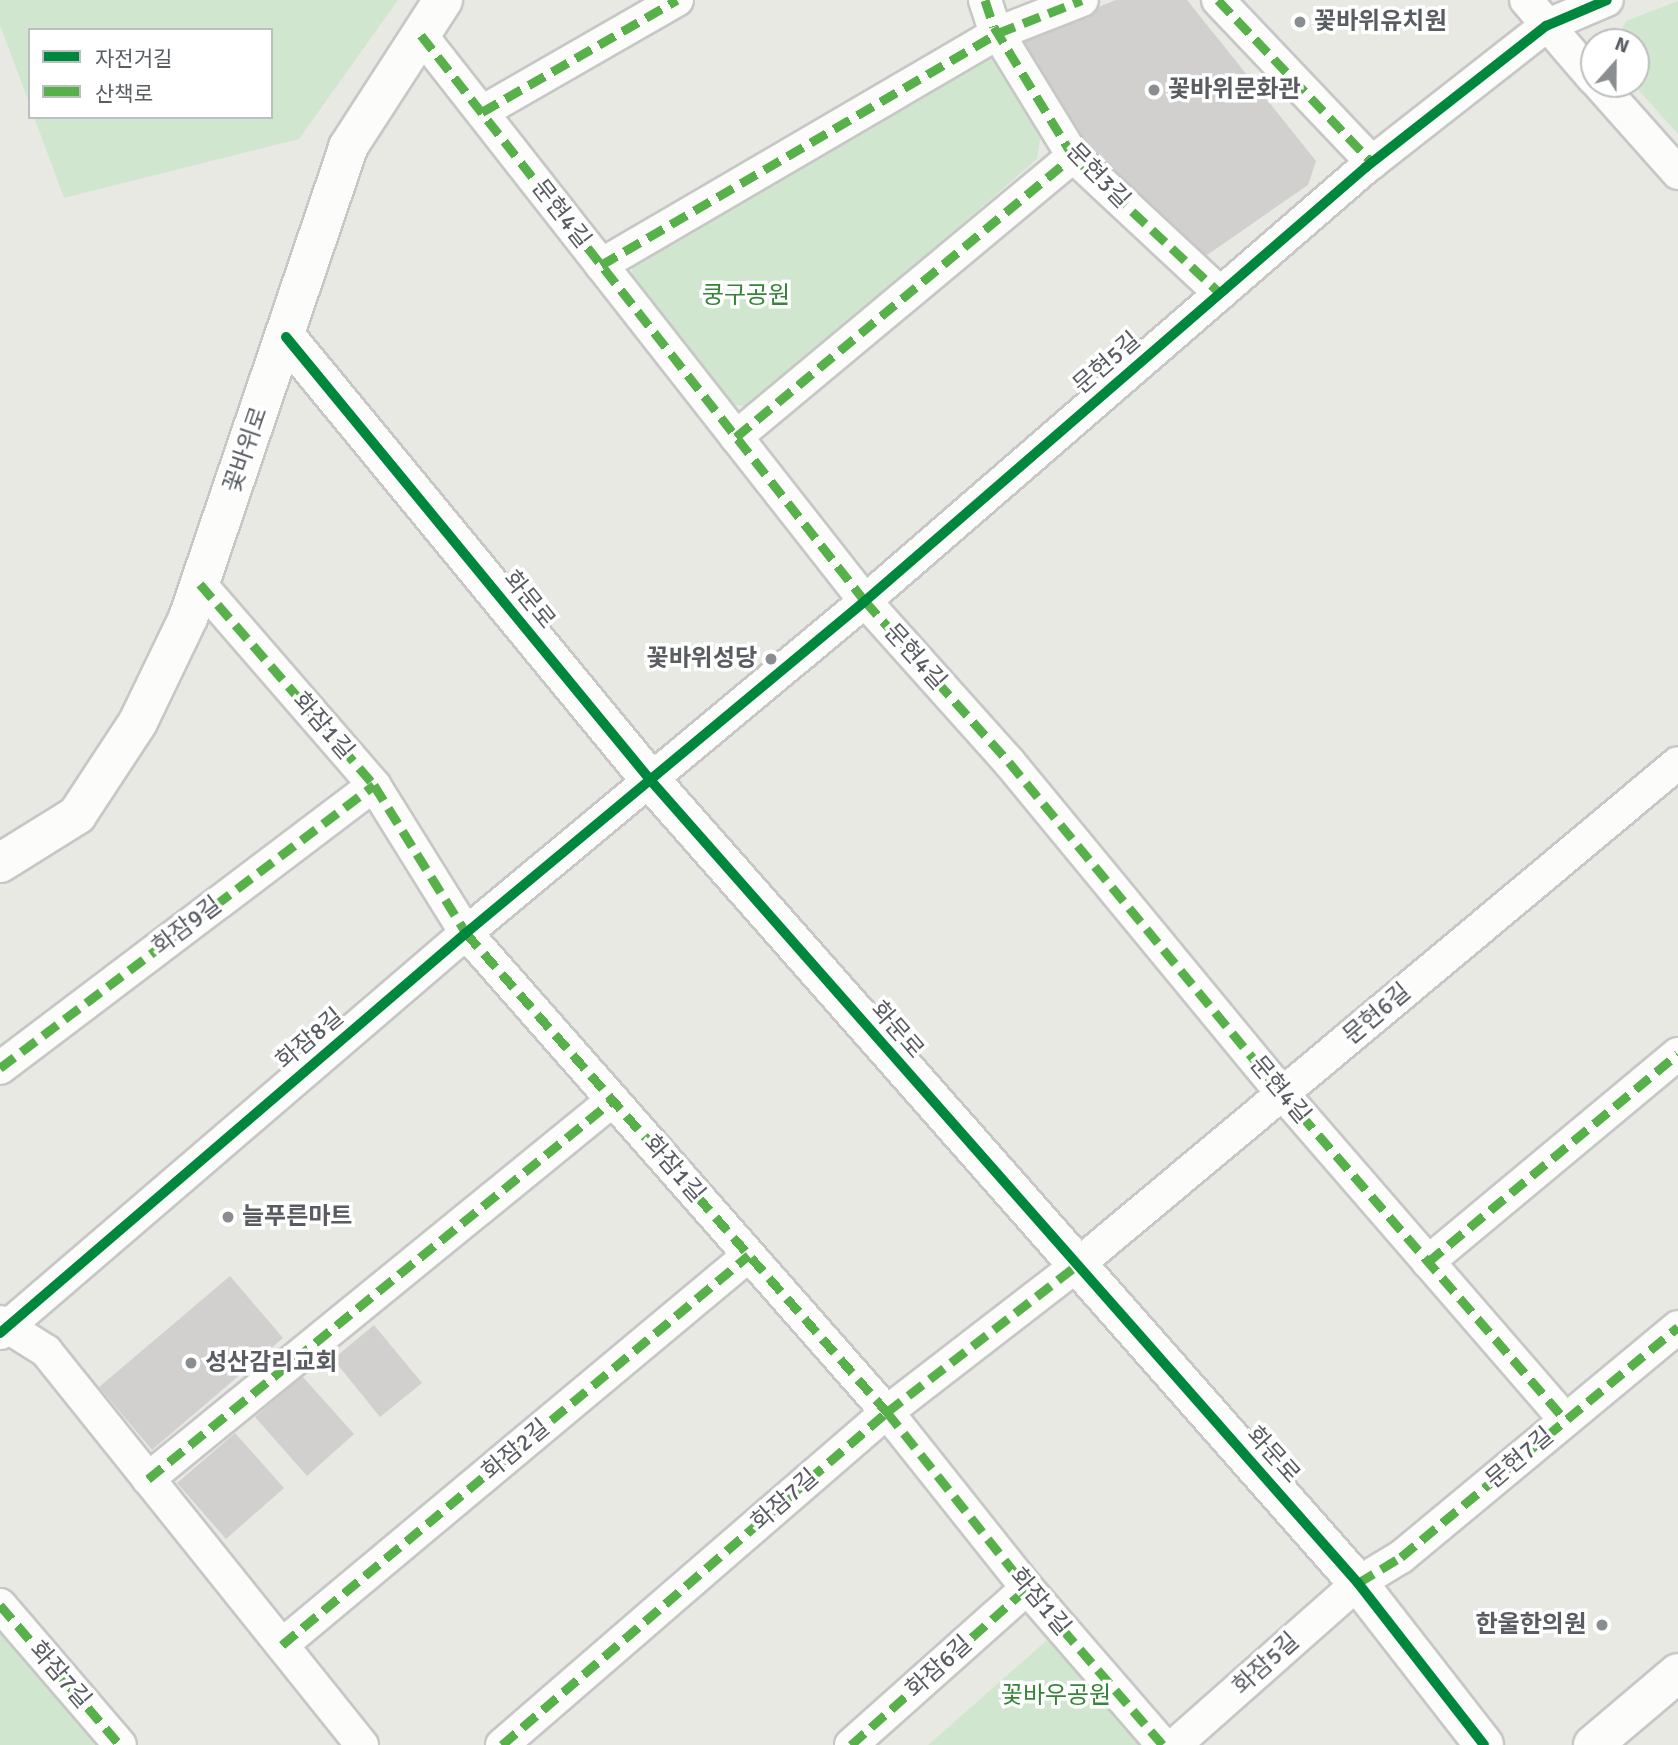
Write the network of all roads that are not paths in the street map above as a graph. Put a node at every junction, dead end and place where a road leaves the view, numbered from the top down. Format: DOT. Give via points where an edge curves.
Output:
graph roads {
  1 [pos="443,0"];
  2 [pos="677,0"];
  3 [pos="985,0"];
  4 [pos="1082,0"];
  5 [pos="1218,0"];
  6 [pos="1526,0"];
  7 [pos="1607,0"];
  8 [pos="1546,26"];
  9 [pos="998,33"];
  10 [pos="421,35"];
  11 [pos="1580,64"];
  12 [pos="1611,98"];
  13 [pos="482,112"];
  14 [pos="1073,156"];
  15 [pos="1372,162"];
  16 [pos="1678,173"];
  17 [pos="601,265"];
  18 [pos="1220,293"];
  19 [pos="285,337"];
  20 [pos="736,437"];
  21 [pos="200,584"];
  22 [pos="865,601"];
  23 [pos="1678,763"];
  24 [pos="652,782"];
  25 [pos="374,785"];
  26 [pos="0,863"];
  27 [pos="466,933"];
  28 [pos="1678,1054"];
  29 [pos="0,1068"];
  30 [pos="1283,1094"];
  31 [pos="613,1100"];
  32 [pos="749,1255"];
  33 [pos="1428,1262"];
  34 [pos="1076,1266"];
  35 [pos="2,1327"];
  36 [pos="1678,1327"];
  37 [pos="887,1412"];
  38 [pos="1565,1420"];
  39 [pos="148,1479"];
  40 [pos="1358,1583"];
  41 [pos="1027,1588"];
  42 [pos="0,1605"];
  43 [pos="282,1645"];
  44 [pos="1678,1673"];
  45 [pos="120,1745"];
  46 [pos="362,1745"];
  47 [pos="502,1745"];
  48 [pos="851,1745"];
  49 [pos="1163,1745"];
  50 [pos="1175,1745"];
  51 [pos="1484,1745"];
  52 [pos="1592,1745"];
  1 -- 10 [label="street, 꽃바위로"];
  2 -- 13 [label="street"];
  3 -- 9 [label="street, 문현3길"];
  4 -- 9 [label="street"];
  5 -- 15 [label="street"];
  6 -- 8 [label="street"];
  7 -- 8 [label="street, 문현5길"];
  8 -- 11 [label="street"];
  8 -- 15 [label="street, 문현5길"];
  9 -- 14 [label="street, 문현3길"];
  9 -- 17 [label="street"];
  10 -- 13 [label="street, 문현4길"];
  10 -- 19 [label="street, 꽃바위로" via="348,147"];
  12 -- 16 [label="street"];
  13 -- 17 [label="street, 문현4길"];
  14 -- 18 [label="street, 문현3길"];
  14 -- 20 [label="street"];
  15 -- 18 [label="street, 문현5길"];
  17 -- 20 [label="street, 문현4길"];
  18 -- 22 [label="street, 문현5길"];
  19 -- 21 [label="street, 꽃바위로"];
  19 -- 24 [label="street, 화문로"];
  20 -- 22 [label="street, 문현4길"];
  21 -- 25 [label="street, 화잠1길"];
  21 -- 26 [label="street, 꽃바위로" via="138,722 77,815"];
  22 -- 24 [label="street, 문현5길"];
  22 -- 30 [label="street, 문현4길" via="1009,762"];
  23 -- 30 [label="street, 문현6길"];
  24 -- 27 [label="street, 화잠8길"];
  24 -- 34 [label="street, 화문로"];
  25 -- 27 [label="street, 화잠1길"];
  25 -- 29 [label="street, 화잠9길"];
  27 -- 31 [label="street, 화잠1길"];
  27 -- 35 [label="street, 화잠8길"];
  28 -- 33 [label="street"];
  30 -- 33 [label="street, 문현4길"];
  30 -- 34 [label="street, 문현6길"];
  31 -- 32 [label="street, 화잠1길"];
  31 -- 39 [label="street"];
  32 -- 37 [label="street, 화잠1길"];
  32 -- 43 [label="street, 화잠2길"];
  33 -- 38 [label="street, 문현4길"];
  34 -- 37 [label="street, 화잠7길"];
  34 -- 40 [label="street, 화문로"];
  35 -- 39 [label="street" via="46,1352"];
  36 -- 38 [label="street, 문현7길"];
  37 -- 41 [label="street, 화잠1길"];
  37 -- 47 [label="street, 화잠7길"];
  38 -- 40 [label="street, 문현7길" via="1401,1558"];
  39 -- 43 [label="street"];
  40 -- 50 [label="street, 화잠5길"];
  40 -- 51 [label="street, 화문로"];
  41 -- 48 [label="street, 화잠6길"];
  41 -- 49 [label="street, 화잠1길"];
  42 -- 45 [label="street, 화잠7길"];
  43 -- 46 [label="street"];
  44 -- 52 [label="street"];
}
